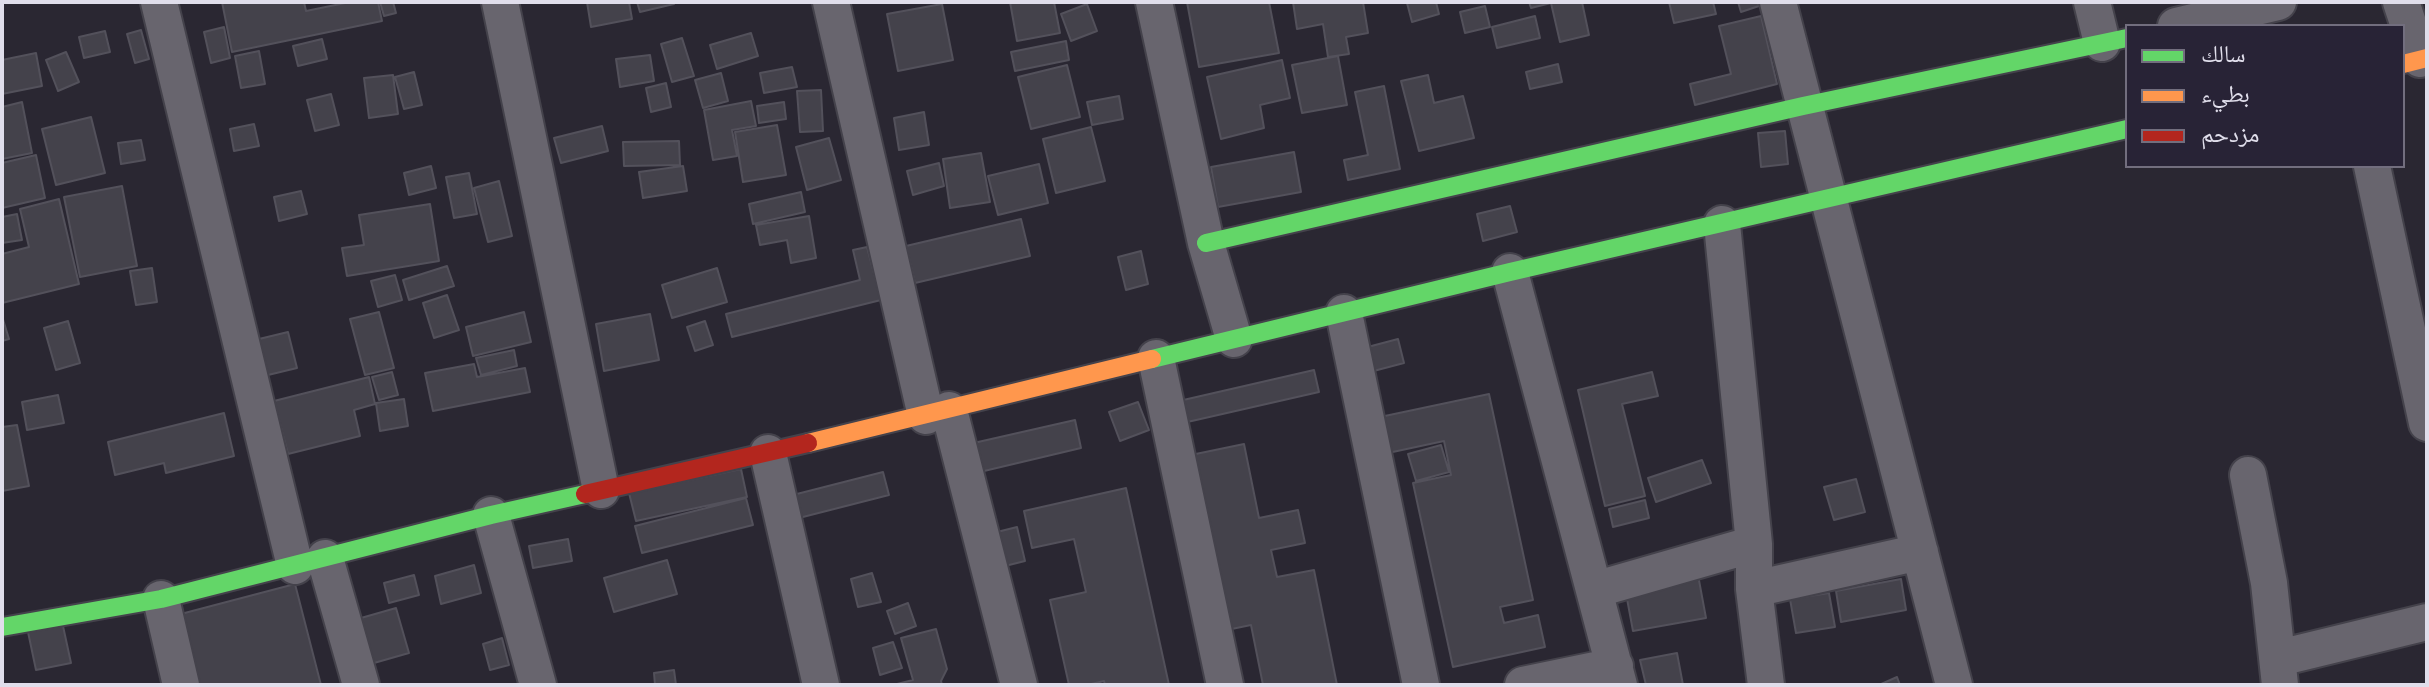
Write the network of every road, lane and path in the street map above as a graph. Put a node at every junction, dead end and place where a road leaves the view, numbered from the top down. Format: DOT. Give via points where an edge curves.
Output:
graph roads {
  1 [pos="159,2"];
  2 [pos="500,2"];
  3 [pos="831,2"];
  4 [pos="1154,2"];
  5 [pos="1778,2"];
  6 [pos="2092,2"];
  7 [pos="2278,2"];
  8 [pos="2401,2"];
  9 [pos="2184,24"];
  10 [pos="2115,40"];
  11 [pos="2417,60"];
  12 [pos="1803,106"];
  13 [pos="2125,129"];
  14 [pos="2372,168"];
  15 [pos="1826,199"];
  16 [pos="1722,224"];
  17 [pos="1206,243"];
  18 [pos="1510,272"];
  19 [pos="1344,313"];
  20 [pos="1234,339"];
  21 [pos="1156,358"];
  22 [pos="937,413"];
  23 [pos="2427,423"];
  24 [pos="768,453"];
  25 [pos="2248,475"];
  26 [pos="601,490"];
  27 [pos="491,515"];
  28 [pos="1754,544"];
  29 [pos="1920,552"];
  30 [pos="310,562"];
  31 [pos="1754,589"];
  32 [pos="1594,590"];
  33 [pos="161,599"];
  34 [pos="2427,622"];
  35 [pos="2,627"];
  36 [pos="2279,672"];
  37 [pos="1617,676"];
  38 [pos="181,685"];
  39 [pos="361,685"];
  40 [pos="538,685"];
  41 [pos="821,685"];
  42 [pos="1019,685"];
  43 [pos="1225,685"];
  44 [pos="1421,685"];
  45 [pos="1523,685"];
  46 [pos="1766,685"];
  47 [pos="1954,685"];
  1 -- 30 [label="street"];
  2 -- 26 [label="street"];
  3 -- 22 [label="street"];
  4 -- 17 [label="street"];
  5 -- 12 [label="street"];
  6 -- 10 [label="street"];
  7 -- 9 [label="street"];
  8 -- 11 [label="street"];
  10 -- 12 [label="street"];
  12 -- 15 [label="street"];
  12 -- 17 [label="street"];
  13 -- 15 [label="street"];
  14 -- 23 [label="street"];
  15 -- 16 [label="street"];
  15 -- 29 [label="street"];
  16 -- 18 [label="street"];
  16 -- 28 [label="street"];
  17 -- 20 [label="street"];
  18 -- 19 [label="street"];
  18 -- 32 [label="street"];
  19 -- 20 [label="street"];
  19 -- 44 [label="street"];
  20 -- 21 [label="street"];
  21 -- 22 [label="street"];
  21 -- 43 [label="street"];
  22 -- 24 [label="street"];
  22 -- 42 [label="street"];
  24 -- 26 [label="street"];
  24 -- 41 [label="street"];
  25 -- 36 [label="street"];
  26 -- 27 [label="street"];
  27 -- 30 [label="street"];
  27 -- 40 [label="street"];
  28 -- 31 [label="street"];
  28 -- 32 [label="street"];
  29 -- 31 [label="street"];
  29 -- 47 [label="street"];
  30 -- 33 [label="street"];
  30 -- 39 [label="street"];
  31 -- 46 [label="street"];
  32 -- 37 [label="street"];
  33 -- 35 [label="street"];
  33 -- 38 [label="street"];
  34 -- 36 [label="street"];
  37 -- 45 [label="street"];
}
